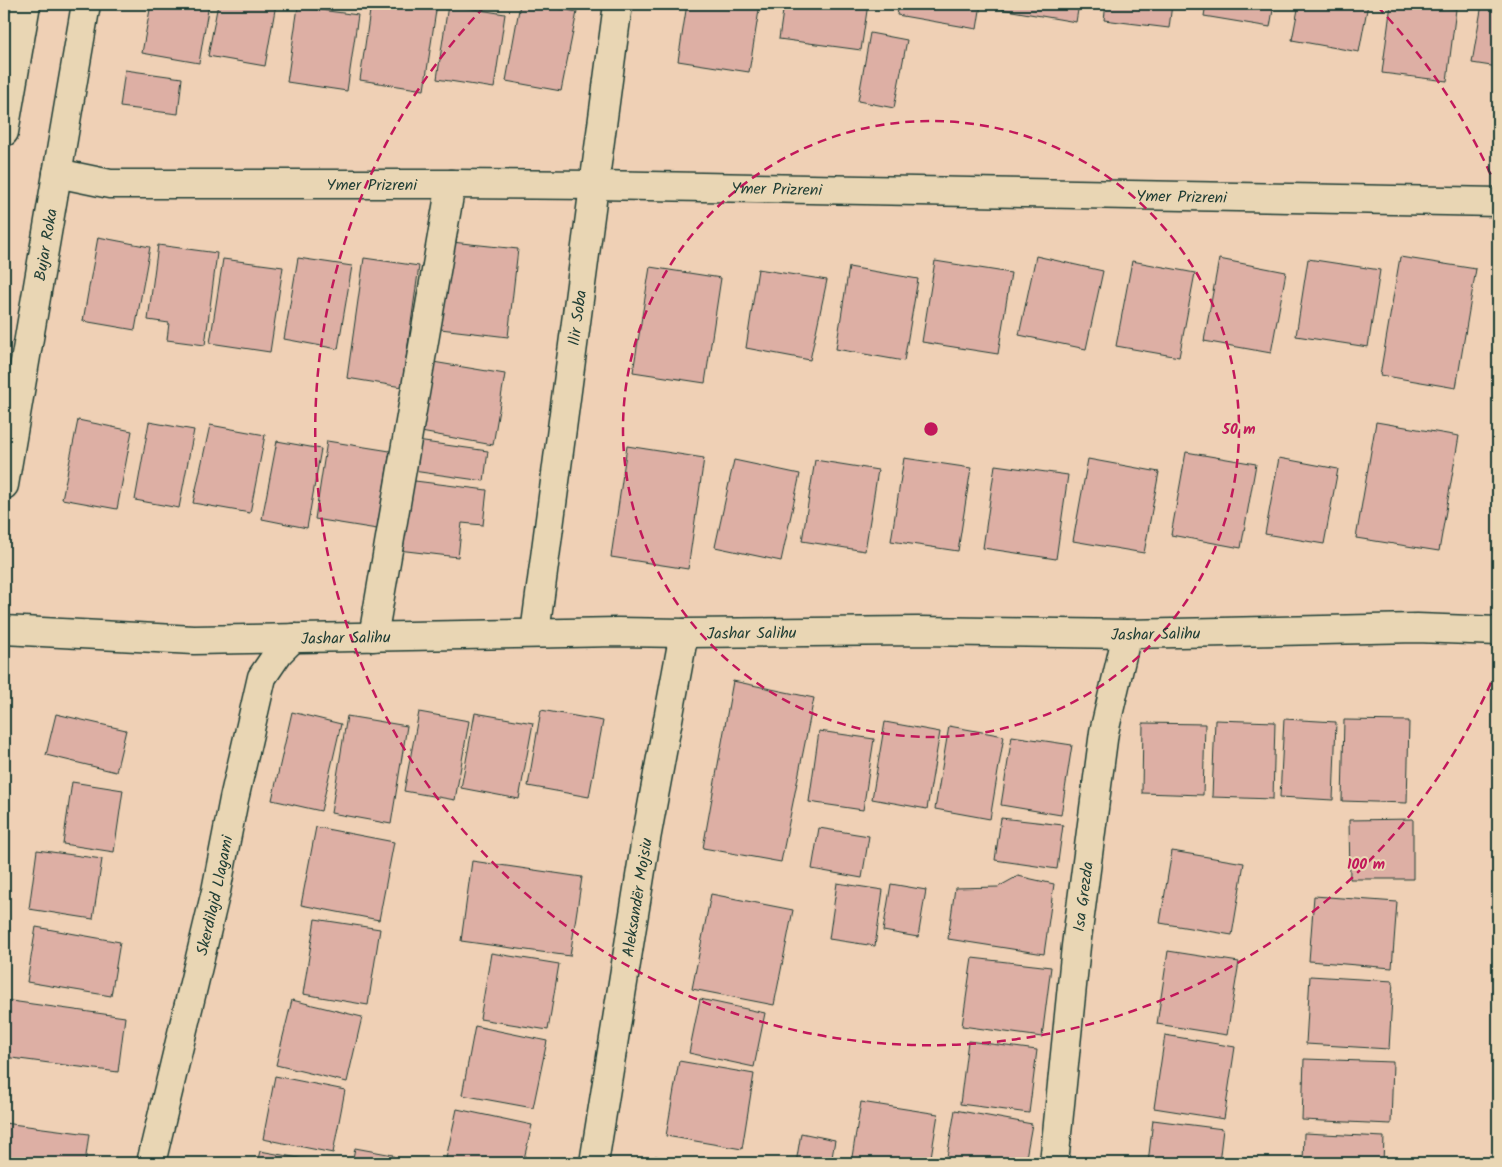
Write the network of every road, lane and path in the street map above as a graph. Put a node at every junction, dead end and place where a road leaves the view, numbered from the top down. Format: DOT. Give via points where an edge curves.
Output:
graph roads {
  1 [pos="26,4"];
  2 [pos="86,4"];
  3 [pos="618,4"];
  4 [pos="4,132"];
  5 [pos="57,174"];
  6 [pos="451,184"];
  7 [pos="595,185"];
  8 [pos="1498,202"];
  9 [pos="4,486"];
  10 [pos="4,630"];
  11 [pos="1498,631"];
  12 [pos="535,633"];
  13 [pos="684,633"];
  14 [pos="1127,634"];
  15 [pos="373,637"];
  16 [pos="293,638"];
  17 [pos="151,1163"];
  18 [pos="594,1163"];
  19 [pos="1054,1163"];
  1 -- 4 [label="street"];
  2 -- 5 [label="street, Bujar Roka"];
  3 -- 7 [label="street, Ilir Soba"];
  5 -- 6 [label="street, Ymer Prizreni" via="110,184"];
  5 -- 9 [label="street, Bujar Roka"];
  6 -- 7 [label="street, Ymer Prizreni"];
  6 -- 15 [label="street"];
  7 -- 8 [label="street, Ymer Prizreni"];
  7 -- 12 [label="street, Ilir Soba"];
  10 -- 16 [label="street, Jashar Salihu" via="194,640"];
  11 -- 14 [label="street, Jashar Salihu" via="1417,628"];
  12 -- 13 [label="street, Jashar Salihu"];
  12 -- 15 [label="street, Jashar Salihu"];
  13 -- 14 [label="street, Jashar Salihu" via="918,631"];
  13 -- 18 [label="street, Aleksandër Mojsiu" via="646,839"];
  14 -- 19 [label="street, Isa Grezda" via="1104,732 1076,946"];
  15 -- 16 [label="street, Jashar Salihu"];
  16 -- 17 [label="street, Skerdilajd Llagami" via="262,677 216,890"];
}
